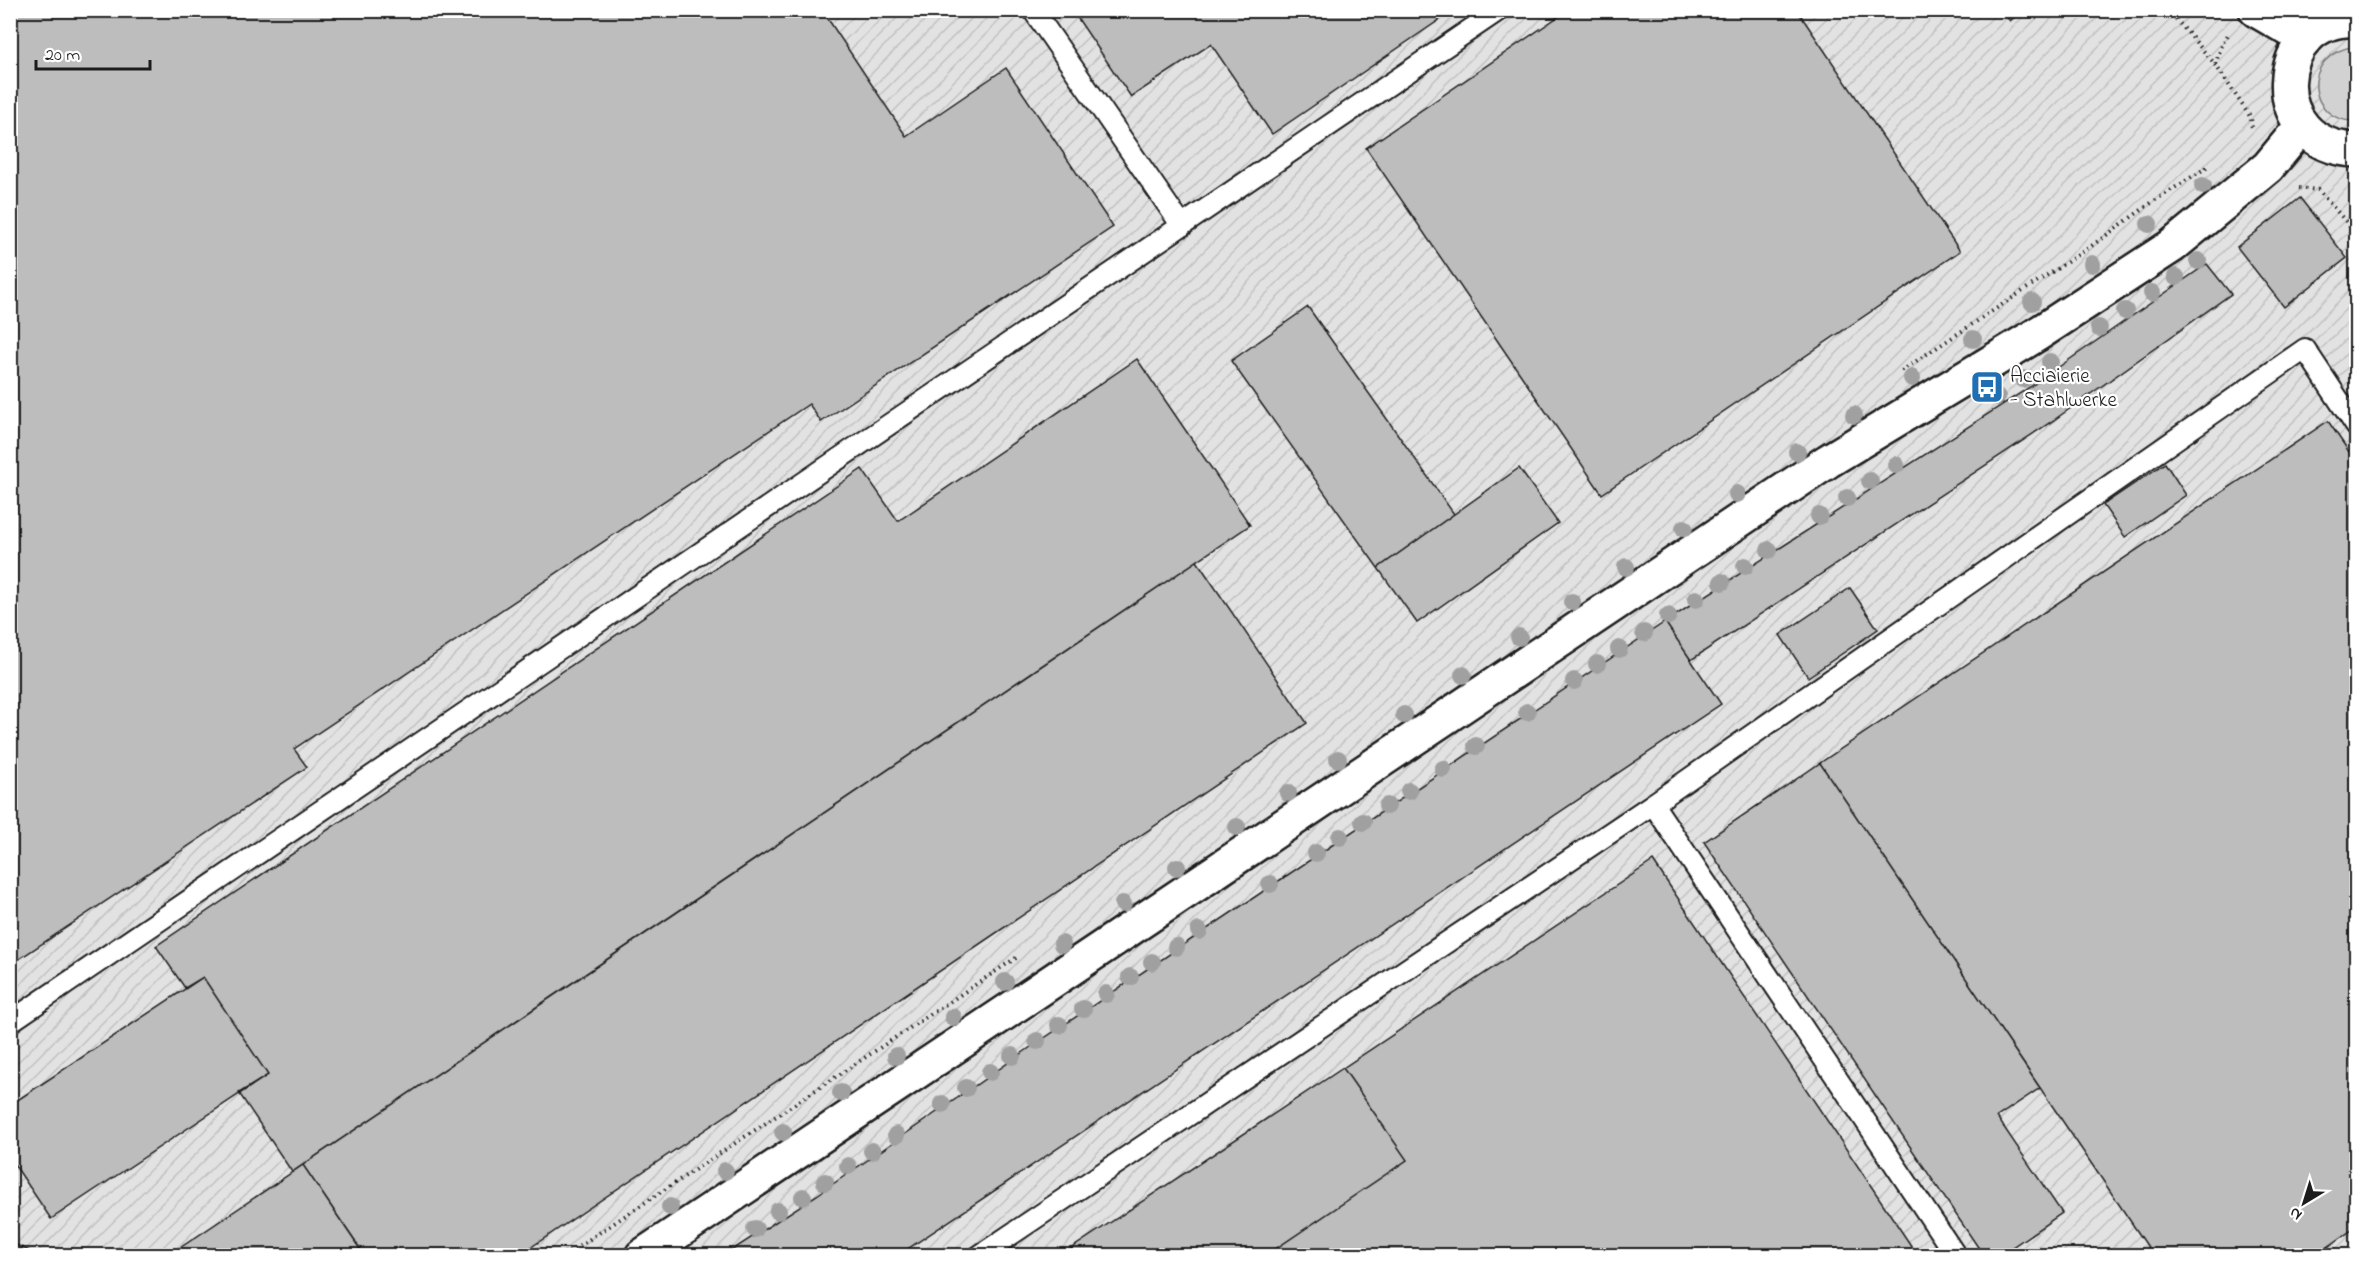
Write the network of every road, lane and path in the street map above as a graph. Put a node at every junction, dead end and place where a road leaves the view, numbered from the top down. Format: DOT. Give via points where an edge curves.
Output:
graph roads {
  1 [pos="1033,10"];
  2 [pos="1499,10"];
  3 [pos="2168,10"];
  4 [pos="2245,19"];
  5 [pos="2356,20"];
  6 [pos="2306,39"];
  7 [pos="2215,64"];
  8 [pos="2302,126"];
  9 [pos="2248,138"];
  10 [pos="2356,150"];
  11 [pos="2356,222"];
  12 [pos="2350,225"];
  13 [pos="1182,226"];
  14 [pos="2356,426"];
  15 [pos="1653,804"];
  16 [pos="10,1022"];
  17 [pos="642,1256"];
  18 [pos="979,1256"];
  19 [pos="1956,1256"];
  1 -- 13 [label="lane"];
  2 -- 13 [label="lane"];
  3 -- 7 [label="path"];
  4 -- 6 [label="main road"];
  4 -- 7 [label="path" via="2223,43"];
  5 -- 6 [label="main road" via="2327,24"];
  6 -- 8 [label="main road" via="2292,59 2287,83 2291,106"];
  7 -- 9 [label="path" via="2251,118"];
  8 -- 10 [label="main road" via="2317,140"];
  8 -- 17 [label="main road" via="2268,167 2172,246 2036,335 1828,461"];
  11 -- 12 [label="path"];
  13 -- 16 [label="lane"];
  14 -- 15 [label="lane" via="2306,349"];
  15 -- 18 [label="lane"];
  15 -- 19 [label="lane"];
}
